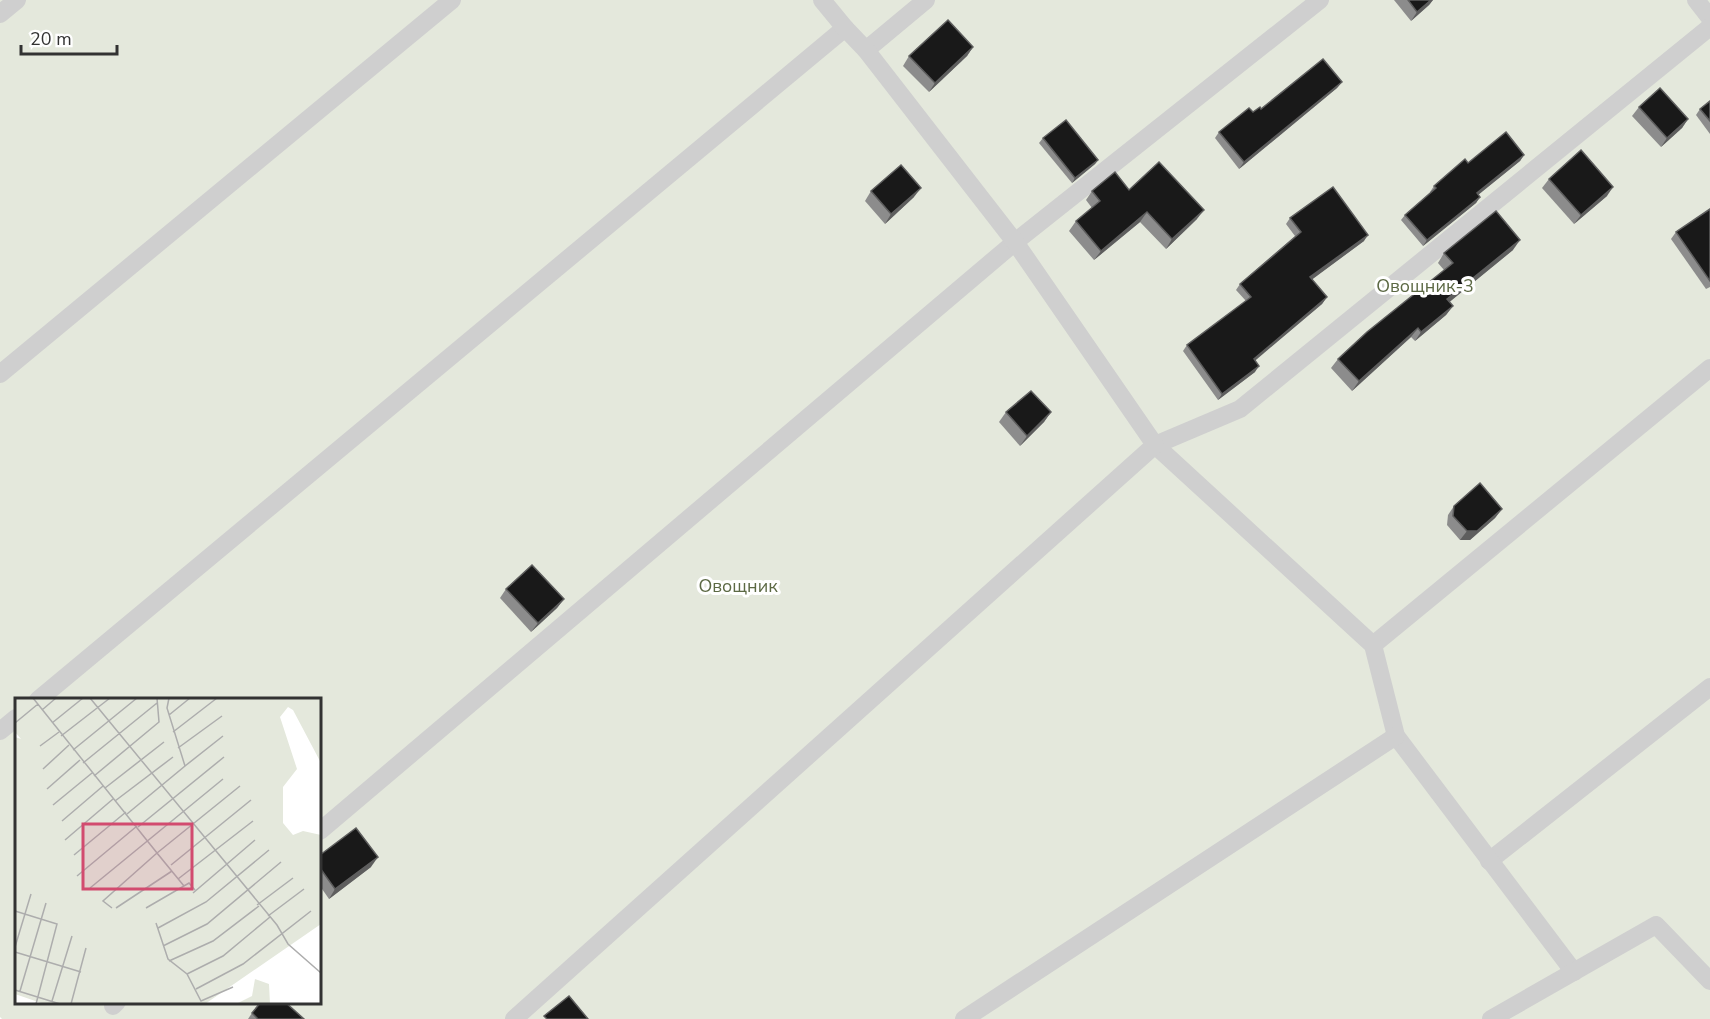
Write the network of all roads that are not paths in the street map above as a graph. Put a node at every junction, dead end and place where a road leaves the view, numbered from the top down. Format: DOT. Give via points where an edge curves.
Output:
graph roads {
  1 [pos="17,0"];
  2 [pos="452,0"];
  3 [pos="822,0"];
  4 [pos="926,0"];
  5 [pos="1320,0"];
  6 [pos="1696,0"];
  7 [pos="0,14"];
  8 [pos="1710,18"];
  9 [pos="1710,27"];
  10 [pos="845,28"];
  11 [pos="866,50"];
  12 [pos="1016,242"];
  13 [pos="1710,368"];
  14 [pos="0,374"];
  15 [pos="1155,445"];
  16 [pos="1372,645"];
  17 [pos="1710,687"];
  18 [pos="39,698"];
  19 [pos="15,719"];
  20 [pos="0,731"];
  21 [pos="1396,736"];
  22 [pos="321,830"];
  23 [pos="1489,861"];
  24 [pos="1574,972"];
  25 [pos="1710,981"];
  26 [pos="514,1019"];
  27 [pos="964,1019"];
  28 [pos="1491,1019"];
  1 -- 7 [label="lane"];
  2 -- 14 [label="lane"];
  3 -- 10 [label="lane"];
  4 -- 11 [label="lane"];
  5 -- 12 [label="lane"];
  6 -- 8 [label="lane"];
  9 -- 15 [label="lane" via="1240,410"];
  10 -- 11 [label="lane"];
  10 -- 18 [label="lane"];
  11 -- 12 [label="lane"];
  12 -- 15 [label="lane"];
  12 -- 22 [label="lane"];
  13 -- 16 [label="lane"];
  15 -- 16 [label="lane"];
  15 -- 26 [label="lane"];
  16 -- 21 [label="lane"];
  17 -- 23 [label="lane"];
  19 -- 20 [label="lane"];
  21 -- 23 [label="lane"];
  21 -- 27 [label="lane"];
  23 -- 24 [label="lane"];
  24 -- 25 [label="lane" via="1656,925"];
  24 -- 28 [label="lane"];
}
